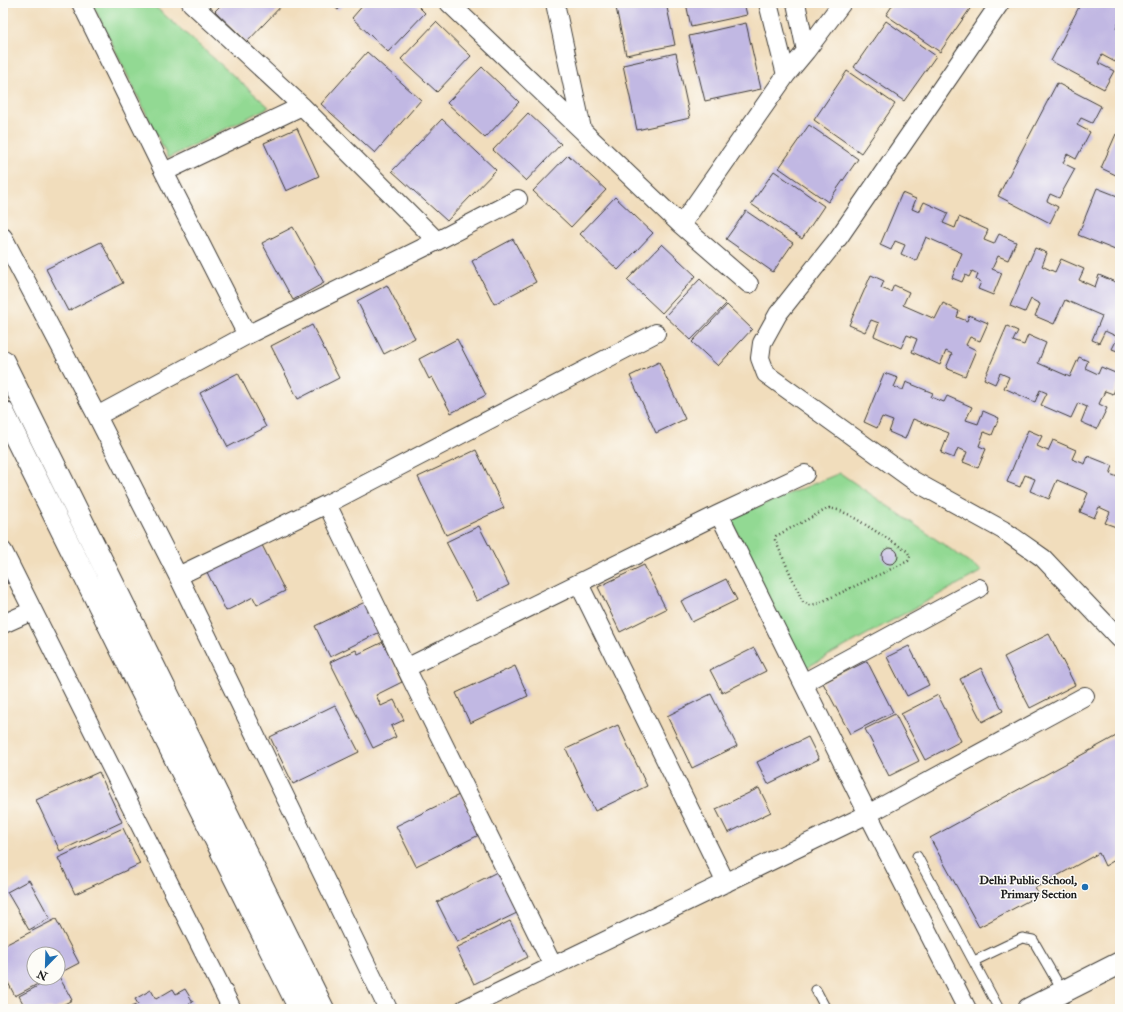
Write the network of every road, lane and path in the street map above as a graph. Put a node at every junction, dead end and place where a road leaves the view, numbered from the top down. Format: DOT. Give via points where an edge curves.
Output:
graph roads {
  1 [pos="81,3"];
  2 [pos="191,3"];
  3 [pos="449,3"];
  4 [pos="555,3"];
  5 [pos="768,3"];
  6 [pos="796,3"];
  7 [pos="842,3"];
  8 [pos="1000,3"];
  9 [pos="806,51"];
  10 [pos="786,75"];
  11 [pos="302,106"];
  12 [pos="582,130"];
  13 [pos="164,172"];
  14 [pos="518,199"];
  15 [pos="681,225"];
  16 [pos="3,236"];
  17 [pos="437,241"];
  18 [pos="749,284"];
  19 [pos="656,333"];
  20 [pos="247,335"];
  21 [pos="3,361"];
  22 [pos="3,412"];
  23 [pos="97,416"];
  24 [pos="805,474"];
  25 [pos="327,504"];
  26 [pos="719,514"];
  27 [pos="3,551"];
  28 [pos="908,561"];
  29 [pos="178,576"];
  30 [pos="579,584"];
  31 [pos="978,588"];
  32 [pos="32,611"];
  33 [pos="3,624"];
  34 [pos="1120,639"];
  35 [pos="406,668"];
  36 [pos="803,683"];
  37 [pos="1085,696"];
  38 [pos="868,814"];
  39 [pos="917,856"];
  40 [pos="726,883"];
  41 [pos="974,961"];
  42 [pos="1120,963"];
  43 [pos="553,966"];
  44 [pos="816,990"];
  45 [pos="1063,992"];
  46 [pos="232,1009"];
  47 [pos="300,1009"];
  48 [pos="323,1009"];
  49 [pos="388,1009"];
  50 [pos="464,1009"];
  51 [pos="826,1009"];
  52 [pos="967,1009"];
  53 [pos="999,1009"];
  54 [pos="1029,1009"];
  1 -- 13 [label="street"];
  2 -- 11 [label="street"];
  3 -- 12 [label="street"];
  4 -- 12 [label="street"];
  5 -- 10 [label="street"];
  6 -- 9 [label="street"];
  7 -- 9 [label="street"];
  8 -- 34 [label="street" via="839,237 778,314 762,343 760,358 766,374 914,480 1003,530 1044,558"];
  9 -- 10 [label="street"];
  10 -- 15 [label="street"];
  11 -- 13 [label="street"];
  11 -- 17 [label="street"];
  12 -- 15 [label="street"];
  13 -- 20 [label="street"];
  14 -- 17 [label="street"];
  15 -- 18 [label="street"];
  16 -- 23 [label="street"];
  17 -- 20 [label="street"];
  19 -- 25 [label="street"];
  20 -- 23 [label="street"];
  21 -- 48 [label="main road"];
  22 -- 47 [label="main road"];
  23 -- 29 [label="street"];
  24 -- 26 [label="street"];
  25 -- 29 [label="street"];
  25 -- 35 [label="street"];
  26 -- 30 [label="street"];
  26 -- 36 [label="street"];
  27 -- 32 [label="street"];
  28 -- 28 [label="path" via="810,605 803,602 775,540 776,536 829,508 850,515 907,551 910,556"];
  29 -- 49 [label="street"];
  30 -- 35 [label="street"];
  30 -- 40 [label="street"];
  31 -- 36 [label="street"];
  32 -- 33 [label="street"];
  32 -- 46 [label="street"];
  35 -- 43 [label="street"];
  36 -- 38 [label="street"];
  37 -- 38 [label="street"];
  38 -- 40 [label="street"];
  38 -- 52 [label="street"];
  39 -- 41 [label="lane"];
  40 -- 43 [label="street"];
  41 -- 45 [label="lane" via="1022,938 1033,940"];
  41 -- 53 [label="lane"];
  42 -- 45 [label="main road"];
  43 -- 50 [label="street"];
  44 -- 51 [label="lane"];
  45 -- 54 [label="main road"];
}
